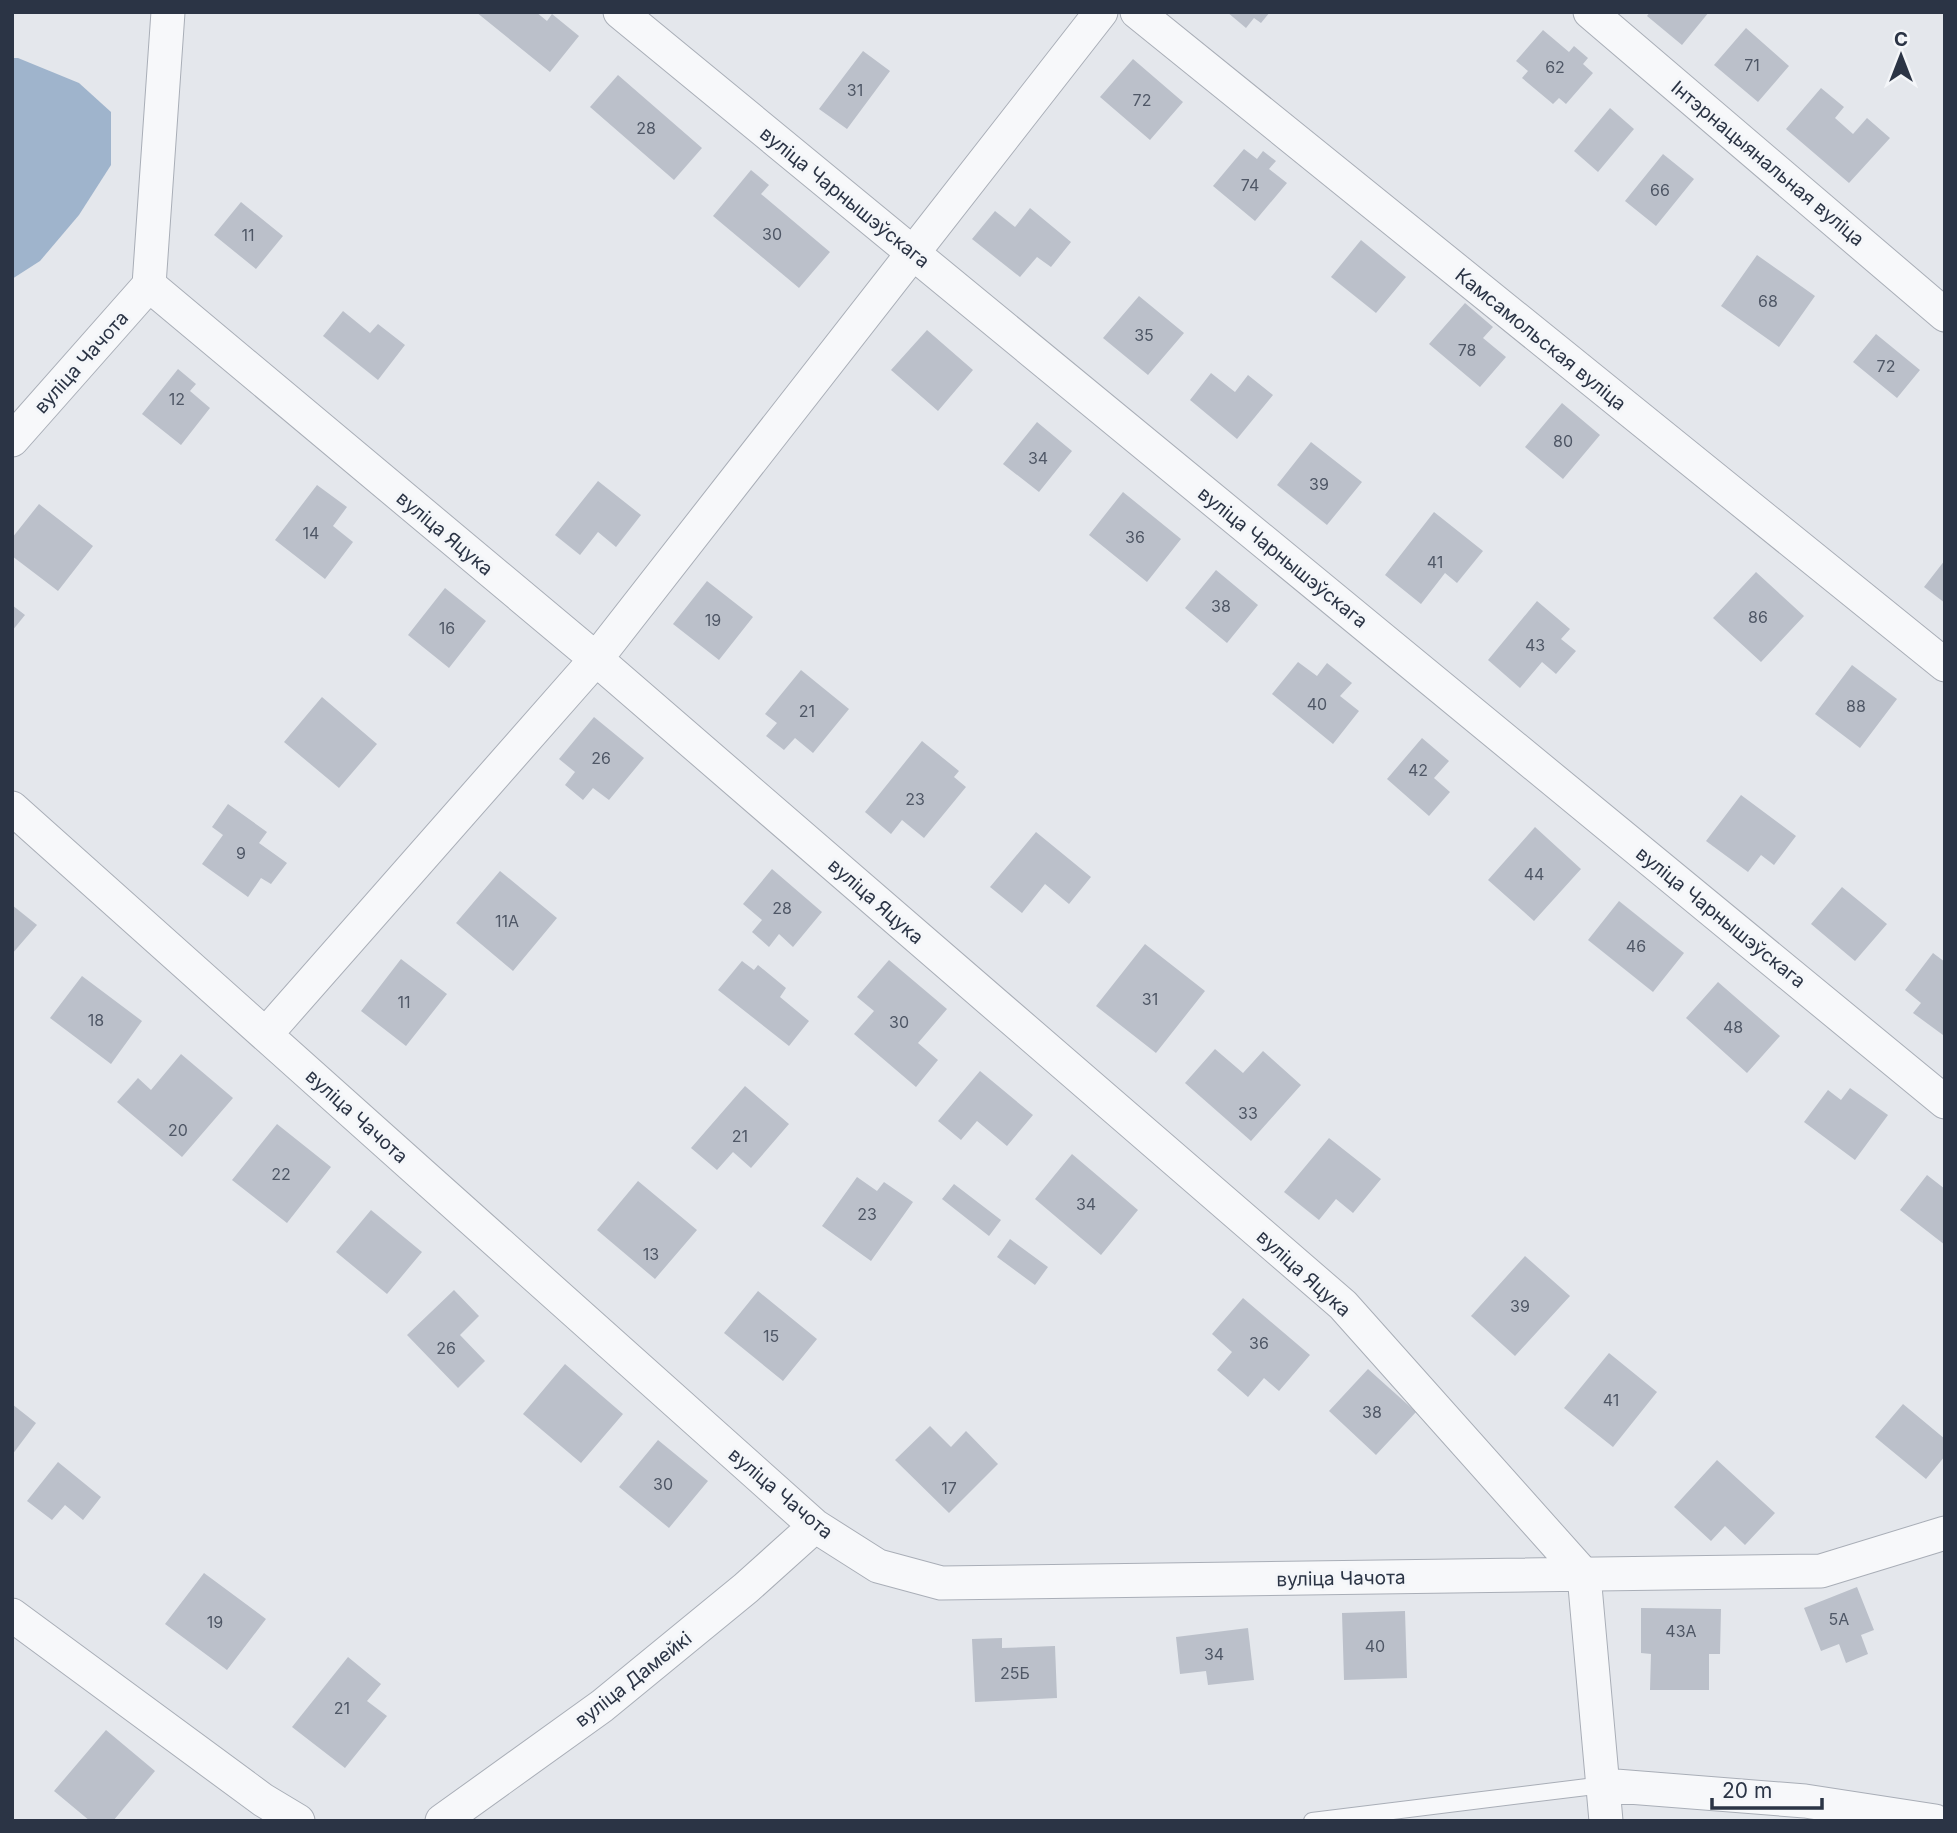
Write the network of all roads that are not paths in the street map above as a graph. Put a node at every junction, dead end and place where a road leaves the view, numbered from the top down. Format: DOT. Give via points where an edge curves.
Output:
graph roads {
  1 [pos="168,12"];
  2 [pos="621,12"];
  3 [pos="1101,12"];
  4 [pos="1137,12"];
  5 [pos="1590,12"];
  6 [pos="913,253"];
  7 [pos="149,285"];
  8 [pos="1945,315"];
  9 [pos="12,440"];
  10 [pos="596,659"];
  11 [pos="1945,665"];
  12 [pos="12,808"];
  13 [pos="266,1034"];
  14 [pos="1945,1102"];
  15 [pos="815,1526"];
  16 [pos="1945,1533"];
  17 [pos="1584,1575"];
  18 [pos="12,1615"];
  19 [pos="1603,1785"];
  20 [pos="298,1821"];
  21 [pos="442,1821"];
  22 [pos="1312,1821"];
  23 [pos="1606,1821"];
  24 [pos="1935,1821"];
  1 -- 7 [label="street"];
  2 -- 6 [label="street, вуліца Чарнышэўскага"];
  3 -- 6 [label="street"];
  4 -- 11 [label="street, Камсамольская вуліца"];
  5 -- 8 [label="street, Інтэрнацыянальная вуліца"];
  6 -- 10 [label="street"];
  6 -- 14 [label="street, вуліца Чарнышэўскага"];
  7 -- 9 [label="street, вуліца Чачота"];
  7 -- 10 [label="street, вуліца Яцука"];
  10 -- 13 [label="street"];
  10 -- 17 [label="street, вуліца Яцука" via="1343,1305"];
  12 -- 13 [label="street, вуліца Чачота"];
  13 -- 15 [label="street, вуліца Чачота"];
  15 -- 17 [label="street, вуліца Чачота" via="878,1566 941,1583"];
  15 -- 21 [label="street, вуліца Дамейкі" via="602,1706"];
  16 -- 17 [label="street, вуліца Чачота" via="1821,1571"];
  17 -- 19 [label="street"];
  18 -- 20 [label="street"];
  19 -- 22 [label="lane"];
  19 -- 23 [label="street"];
  19 -- 24 [label="street" via="1805,1801"];
}
